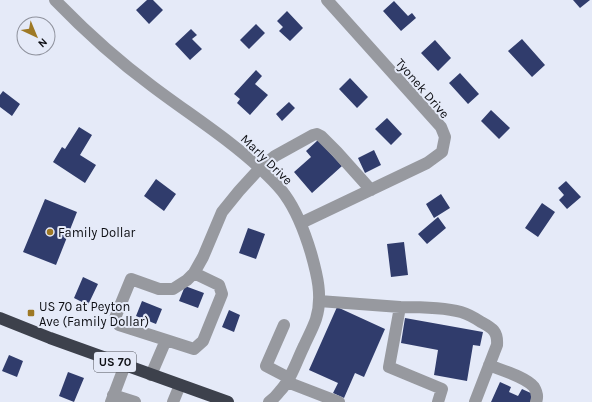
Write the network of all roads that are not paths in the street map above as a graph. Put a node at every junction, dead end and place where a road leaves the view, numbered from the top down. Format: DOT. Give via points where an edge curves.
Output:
graph roads {
  1 [pos="55,0"];
  2 [pos="327,0"];
  3 [pos="260,168"];
  4 [pos="371,190"];
  5 [pos="301,223"];
  6 [pos="194,273"];
  7 [pos="319,301"];
  8 [pos="400,307"];
  9 [pos="1,320"];
  10 [pos="284,325"];
  11 [pos="166,340"];
  12 [pos="125,365"];
  13 [pos="489,365"];
  14 [pos="150,375"];
  15 [pos="288,380"];
  16 [pos="180,385"];
  17 [pos="112,399"];
  18 [pos="441,401"];
  19 [pos="135,402"];
  20 [pos="173,402"];
  21 [pos="228,402"];
  22 [pos="269,402"];
  23 [pos="339,402"];
  24 [pos="475,402"];
  25 [pos="536,402"];
  1 -- 3 [label="street, Marly Drive" via="103,46"];
  2 -- 4 [label="street, Tyonek Drive" via="441,127 445,137 442,152 427,163"];
  3 -- 4 [label="street" via="275,156 317,134"];
  3 -- 5 [label="street, Marly Drive" via="285,195"];
  3 -- 6 [label="street" via="222,212"];
  4 -- 5 [label="street, Tyonek Drive"];
  5 -- 7 [label="street, Marly Drive" via="318,280"];
  6 -- 11 [label="street" via="219,285 222,294 203,341 194,348"];
  6 -- 11 [label="street" via="173,289 159,289 131,279 124,293 115,318 118,325"];
  7 -- 8 [label="street"];
  7 -- 15 [label="street, Marly Drive" via="315,324"];
  8 -- 13 [label="street" via="461,312 490,327 496,333 497,339"];
  8 -- 18 [label="street" via="389,367 442,389"];
  9 -- 12 [label="highway, US 70"];
  10 -- 15 [label="street" via="266,366"];
  11 -- 14 [label="street"];
  12 -- 14 [label="highway, US 70"];
  12 -- 17 [label="street"];
  13 -- 24 [label="street"];
  13 -- 25 [label="street" via="524,380 534,388 538,397"];
  14 -- 16 [label="highway, US 70"];
  15 -- 22 [label="street, Marly Drive"];
  15 -- 23 [label="street"];
  16 -- 20 [label="street"];
  16 -- 21 [label="highway, US 70"];
  17 -- 19 [label="street"];
}
